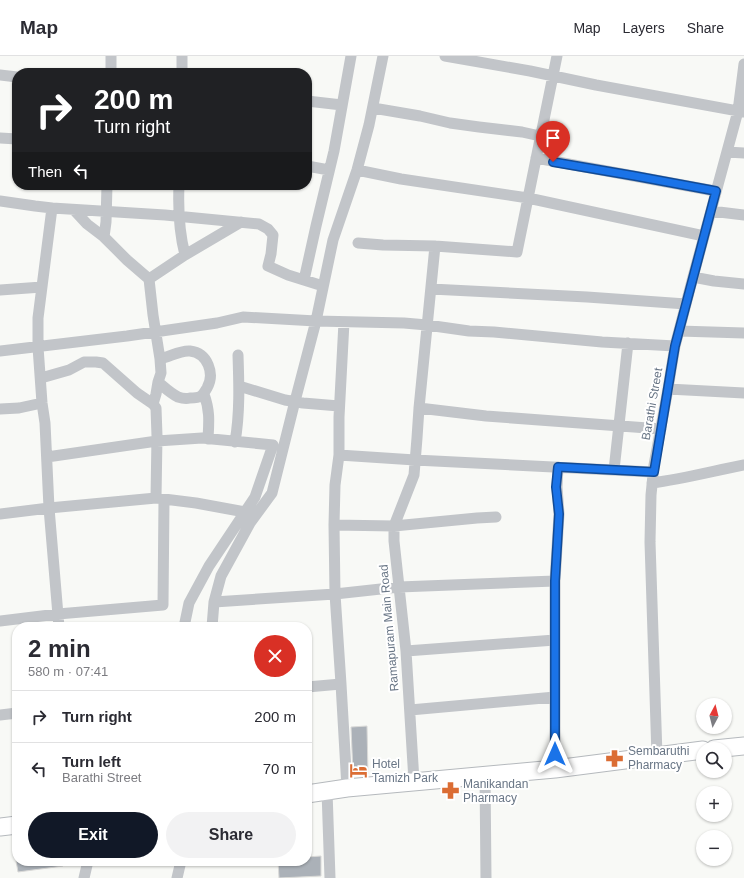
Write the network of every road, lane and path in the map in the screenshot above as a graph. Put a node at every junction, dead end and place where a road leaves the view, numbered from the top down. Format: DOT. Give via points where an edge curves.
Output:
graph roads {
  1 [pos="111,56"];
  2 [pos="182,56"];
  3 [pos="351,56"];
  4 [pos="383,56"];
  5 [pos="446,56"];
  6 [pos="557,56"];
  7 [pos="111,68"];
  8 [pos="182,68"];
  9 [pos="744,68"];
  10 [pos="0,75"];
  11 [pos="12,76"];
  12 [pos="553,76"];
  13 [pos="312,102"];
  14 [pos="342,105"];
  15 [pos="373,108"];
  16 [pos="741,112"];
  17 [pos="540,136"];
  18 [pos="0,138"];
  19 [pos="12,139"];
  20 [pos="727,152"];
  21 [pos="744,153"];
  22 [pos="536,158"];
  23 [pos="312,167"];
  24 [pos="329,170"];
  25 [pos="357,170"];
  26 [pos="107,190"];
  27 [pos="179,190"];
  28 [pos="716,191"];
  29 [pos="528,198"];
  30 [pos="0,201"];
  31 [pos="52,208"];
  32 [pos="74,210"];
  33 [pos="106,211"];
  34 [pos="711,211"];
  35 [pos="744,214"];
  36 [pos="179,217"];
  37 [pos="241,222"];
  38 [pos="704,236"];
  39 [pos="104,237"];
  40 [pos="358,243"];
  41 [pos="435,246"];
  42 [pos="185,255"];
  43 [pos="693,277"];
  44 [pos="149,279"];
  45 [pos="304,280"];
  46 [pos="744,284"];
  47 [pos="323,286"];
  48 [pos="42,287"];
  49 [pos="431,289"];
  50 [pos="0,290"];
  51 [pos="686,304"];
  52 [pos="316,321"];
  53 [pos="344,322"];
  54 [pos="427,325"];
  55 [pos="679,331"];
  56 [pos="156,332"];
  57 [pos="744,333"];
  58 [pos="628,343"];
  59 [pos="675,346"];
  60 [pos="38,347"];
  61 [pos="0,351"];
  62 [pos="238,355"];
  63 [pos="160,359"];
  64 [pos="41,378"];
  65 [pos="158,382"];
  66 [pos="239,386"];
  67 [pos="668,389"];
  68 [pos="744,393"];
  69 [pos="204,394"];
  70 [pos="295,401"];
  71 [pos="42,403"];
  72 [pos="153,404"];
  73 [pos="339,406"];
  74 [pos="419,408"];
  75 [pos="0,409"];
  76 [pos="619,426"];
  77 [pos="661,429"];
  78 [pos="208,439"];
  79 [pos="157,441"];
  80 [pos="235,442"];
  81 [pos="339,455"];
  82 [pos="47,457"];
  83 [pos="415,460"];
  84 [pos="744,465"];
  85 [pos="558,467"];
  86 [pos="614,470"];
  87 [pos="654,472"];
  88 [pos="652,483"];
  89 [pos="160,499"];
  90 [pos="49,508"];
  91 [pos="245,512"];
  92 [pos="0,514"];
  93 [pos="496,517"];
  94 [pos="334,525"];
  95 [pos="394,526"];
  96 [pos="555,581"];
  97 [pos="399,587"];
  98 [pos="335,594"];
  99 [pos="214,602"];
  100 [pos="58,614"];
  101 [pos="0,620"];
  102 [pos="59,622"];
  103 [pos="185,622"];
  104 [pos="212,622"];
  105 [pos="555,640"];
  106 [pos="406,651"];
  107 [pos="341,684"];
  108 [pos="312,687"];
  109 [pos="555,697"];
  110 [pos="410,710"];
  111 [pos="12,714"];
  112 [pos="0,715"];
  113 [pos="744,746"];
  114 [pos="732,747"];
  115 [pos="696,751"];
  116 [pos="657,756"];
  117 [pos="555,769"];
  118 [pos="485,775"];
  119 [pos="414,781"];
  120 [pos="347,788"];
  121 [pos="328,791"];
  122 [pos="312,793"];
  123 [pos="12,826"];
  124 [pos="0,827"];
  125 [pos="87,866"];
  126 [pos="180,866"];
  127 [pos="84,878"];
  128 [pos="177,878"];
  129 [pos="330,878"];
  130 [pos="486,878"];
  1 -- 7 [label="street"];
  2 -- 8 [label="street"];
  3 -- 14 [label="street"];
  4 -- 15 [label="street"];
  5 -- 12 [label="street"];
  6 -- 12 [label="street"];
  9 -- 16 [label="street, Barathi Street"];
  10 -- 11 [label="street"];
  12 -- 16 [label="street"];
  12 -- 17 [label="street"];
  13 -- 14 [label="street"];
  14 -- 24 [label="street"];
  15 -- 17 [label="street"];
  15 -- 25 [label="street"];
  16 -- 20 [label="street, Barathi Street"];
  17 -- 22 [label="street"];
  18 -- 19 [label="street"];
  20 -- 21 [label="street"];
  20 -- 28 [label="street, Barathi Street"];
  22 -- 28 [label="street"];
  22 -- 29 [label="street"];
  23 -- 24 [label="street"];
  24 -- 45 [label="street"];
  25 -- 29 [label="street"];
  25 -- 47 [label="street" via="333,240"];
  26 -- 33 [label="street"];
  27 -- 36 [label="street"];
  28 -- 34 [label="street, Barathi Street"];
  29 -- 38 [label="street"];
  29 -- 41 [label="street" via="517,252"];
  30 -- 31 [label="street"];
  31 -- 32 [label="street"];
  31 -- 48 [label="street"];
  32 -- 33 [label="street"];
  32 -- 39 [label="street"];
  33 -- 36 [label="street"];
  33 -- 39 [label="street"];
  34 -- 35 [label="street"];
  34 -- 38 [label="street, Barathi Street"];
  36 -- 37 [label="street"];
  36 -- 42 [label="street"];
  37 -- 42 [label="street"];
  37 -- 45 [label="street" via="259,224 273,235 268,266"];
  38 -- 43 [label="street, Barathi Street"];
  39 -- 44 [label="street"];
  40 -- 41 [label="street"];
  41 -- 49 [label="street, Ramapuram Main Road"];
  42 -- 44 [label="street"];
  43 -- 46 [label="street"];
  43 -- 51 [label="street, Barathi Street"];
  44 -- 56 [label="street"];
  45 -- 47 [label="street"];
  47 -- 52 [label="street"];
  48 -- 50 [label="street"];
  48 -- 60 [label="street"];
  49 -- 51 [label="street"];
  49 -- 54 [label="street, Ramapuram Main Road"];
  51 -- 55 [label="street, Barathi Street"];
  52 -- 53 [label="street"];
  52 -- 56 [label="street" via="243,317"];
  52 -- 70 [label="street"];
  53 -- 54 [label="street"];
  53 -- 73 [label="street"];
  54 -- 58 [label="street" via="469,331"];
  54 -- 74 [label="street, Ramapuram Main Road"];
  55 -- 57 [label="street"];
  55 -- 59 [label="street, Barathi Street"];
  56 -- 60 [label="street"];
  56 -- 63 [label="street"];
  58 -- 59 [label="street"];
  58 -- 76 [label="street"];
  59 -- 67 [label="street, Barathi Street"];
  60 -- 61 [label="street"];
  60 -- 64 [label="street"];
  62 -- 66 [label="street"];
  63 -- 65 [label="street" via="161,373"];
  63 -- 69 [label="street" via="188,351 202,356 210,371"];
  64 -- 71 [label="street"];
  64 -- 72 [label="street" via="69,370 84,362 103,363"];
  65 -- 69 [label="street" via="178,397 193,398"];
  65 -- 72 [label="street"];
  66 -- 70 [label="street"];
  66 -- 80 [label="street"];
  67 -- 68 [label="street"];
  67 -- 77 [label="street, Barathi Street"];
  69 -- 78 [label="street" via="209,415"];
  70 -- 73 [label="street"];
  70 -- 99 [label="street" via="272,493 250,523 221,576"];
  71 -- 75 [label="street"];
  71 -- 82 [label="street"];
  72 -- 79 [label="street" via="156,408"];
  73 -- 81 [label="street"];
  74 -- 76 [label="street"];
  74 -- 83 [label="street, Ramapuram Main Road"];
  76 -- 77 [label="street"];
  76 -- 86 [label="street"];
  77 -- 87 [label="street, Barathi Street"];
  78 -- 79 [label="street"];
  78 -- 80 [label="street"];
  79 -- 82 [label="street"];
  79 -- 89 [label="street"];
  80 -- 91 [label="street" via="273,445 255,497"];
  81 -- 83 [label="street"];
  81 -- 94 [label="street"];
  82 -- 90 [label="street"];
  83 -- 85 [label="street"];
  83 -- 95 [label="street, Ramapuram Main Road" via="414,475"];
  84 -- 88 [label="street"];
  85 -- 86 [label="street"];
  85 -- 96 [label="street" via="556,487 559,514"];
  86 -- 87 [label="street"];
  87 -- 88 [label="street, Barathi Street"];
  88 -- 116 [label="street, Barathi Street" via="650,542"];
  89 -- 90 [label="street"];
  89 -- 91 [label="street"];
  89 -- 100 [label="street" via="163,606"];
  90 -- 92 [label="street"];
  90 -- 100 [label="street"];
  91 -- 103 [label="street" via="209,566 190,603"];
  93 -- 95 [label="street"];
  94 -- 95 [label="street"];
  94 -- 98 [label="street"];
  95 -- 97 [label="street, Ramapuram Main Road"];
  96 -- 97 [label="street"];
  96 -- 105 [label="street"];
  97 -- 98 [label="street"];
  97 -- 106 [label="street, Ramapuram Main Road"];
  98 -- 99 [label="street"];
  98 -- 107 [label="street"];
  99 -- 104 [label="street"];
  100 -- 101 [label="street"];
  100 -- 102 [label="street"];
  105 -- 106 [label="street"];
  105 -- 109 [label="street"];
  106 -- 110 [label="street, Ramapuram Main Road"];
  107 -- 108 [label="street"];
  107 -- 120 [label="street"];
  109 -- 110 [label="street"];
  109 -- 117 [label="street"];
  110 -- 119 [label="street, Ramapuram Main Road"];
  111 -- 112 [label="street"];
  113 -- 114 [label="main road"];
  115 -- 116 [label="main road"];
  116 -- 117 [label="main road"];
  117 -- 118 [label="main road"];
  118 -- 119 [label="main road"];
  118 -- 130 [label="street"];
  119 -- 120 [label="main road"];
  120 -- 121 [label="main road"];
  121 -- 122 [label="main road"];
  121 -- 129 [label="street"];
  123 -- 124 [label="main road"];
  125 -- 127 [label="street"];
  126 -- 128 [label="street"];
}
